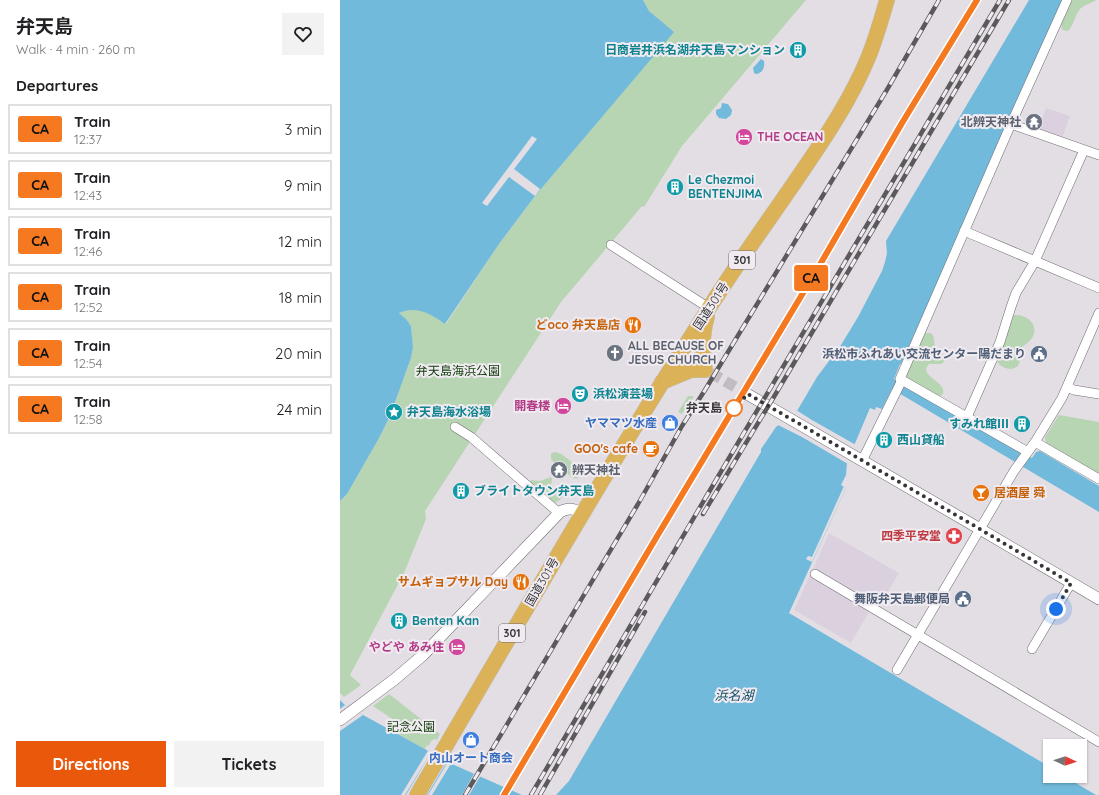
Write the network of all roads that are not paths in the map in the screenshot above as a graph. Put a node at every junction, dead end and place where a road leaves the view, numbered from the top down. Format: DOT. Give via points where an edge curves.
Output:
graph roads {
  1 [pos="887,0"];
  2 [pos="1067,0"];
  3 [pos="1011,124"];
  4 [pos="1084,150"];
  5 [pos="1099,155"];
  6 [pos="964,231"];
  7 [pos="611,245"];
  8 [pos="1035,261"];
  9 [pos="1099,288"];
  10 [pos="709,308"];
  11 [pos="1099,313"];
  12 [pos="901,381"];
  13 [pos="662,382"];
  14 [pos="1067,387"];
  15 [pos="748,394"];
  16 [pos="1099,394"];
  17 [pos="967,417"];
  18 [pos="455,427"];
  19 [pos="1035,442"];
  20 [pos="1027,453"];
  21 [pos="858,458"];
  22 [pos="1099,479"];
  23 [pos="559,513"];
  24 [pos="582,513"];
  25 [pos="980,528"];
  26 [pos="815,574"];
  27 [pos="1071,583"];
  28 [pos="1099,599"];
  29 [pos="918,635"];
  30 [pos="1032,649"];
  31 [pos="897,670"];
  32 [pos="340,720"];
  33 [pos="1099,742"];
  34 [pos="417,795"];
  1 -- 10 [label="highway, 国道301号 / 301" via="870,54 844,105"];
  2 -- 3 [label="street"];
  3 -- 4 [label="street"];
  3 -- 6 [label="street"];
  4 -- 5 [label="street"];
  4 -- 8 [label="street"];
  6 -- 8 [label="street"];
  6 -- 12 [label="street"];
  7 -- 10 [label="street"];
  8 -- 9 [label="street"];
  8 -- 17 [label="street" via="1016,293 1000,342"];
  10 -- 13 [label="highway, 国道301号 / 301"];
  10 -- 13 [label="highway" via="702,352 708,372 691,370"];
  11 -- 14 [label="street"];
  12 -- 17 [label="street"];
  12 -- 21 [label="street"];
  13 -- 24 [label="highway, 国道301号 / 301"];
  14 -- 16 [label="street"];
  14 -- 19 [label="street"];
  15 -- 21 [label="street"];
  17 -- 20 [label="street"];
  18 -- 23 [label="street" via="471,437"];
  19 -- 20 [label="street"];
  19 -- 22 [label="street"];
  20 -- 25 [label="street"];
  21 -- 25 [label="street"];
  23 -- 24 [label="street" via="568,508"];
  23 -- 32 [label="street" via="423,655"];
  24 -- 34 [label="highway, 国道301号 / 301"];
  25 -- 27 [label="street"];
  25 -- 29 [label="street"];
  26 -- 29 [label="street"];
  27 -- 28 [label="street"];
  27 -- 30 [label="street"];
  29 -- 31 [label="street"];
  29 -- 33 [label="street"];
}
